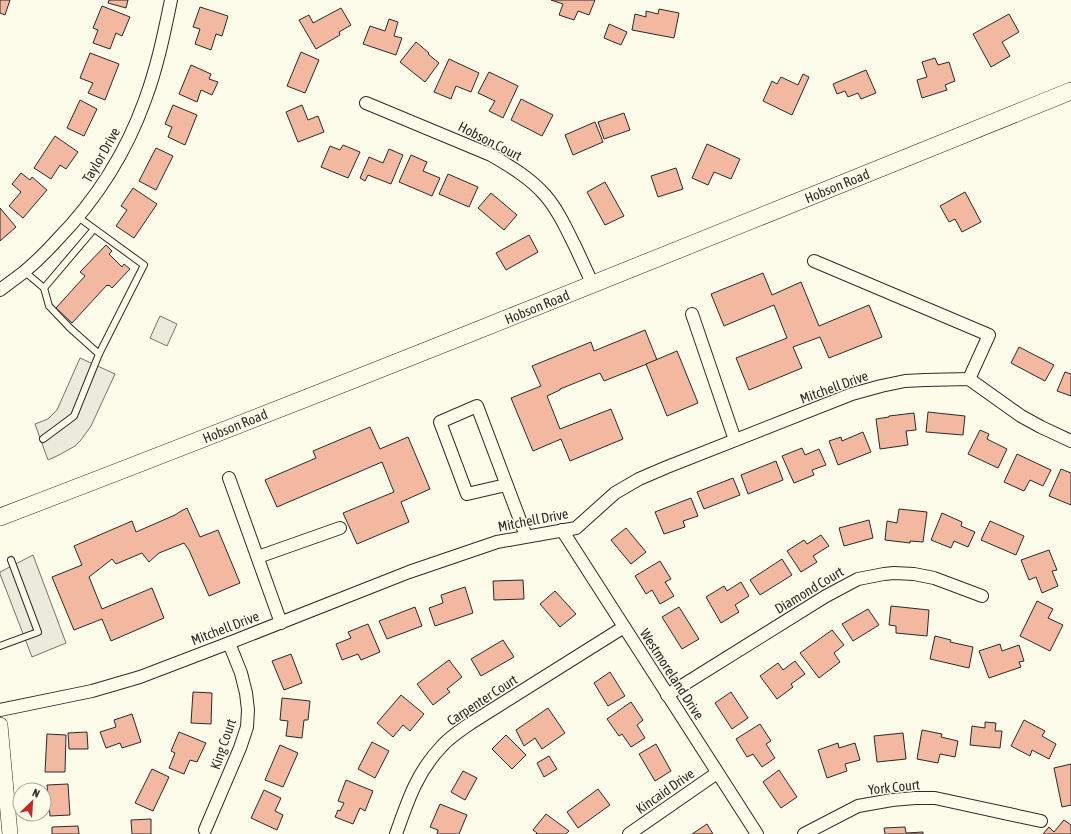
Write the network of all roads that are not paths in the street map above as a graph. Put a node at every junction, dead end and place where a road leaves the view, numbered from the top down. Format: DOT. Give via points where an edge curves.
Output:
graph roads {
  1 [pos="171,0"];
  2 [pos="1071,91"];
  3 [pos="366,102"];
  4 [pos="78,217"];
  5 [pos="94,229"];
  6 [pos="814,261"];
  7 [pos="25,272"];
  8 [pos="593,285"];
  9 [pos="44,288"];
  10 [pos="0,290"];
  11 [pos="692,314"];
  12 [pos="100,354"];
  13 [pos="969,379"];
  14 [pos="43,439"];
  15 [pos="735,440"];
  16 [pos="1071,441"];
  17 [pos="229,478"];
  18 [pos="506,485"];
  19 [pos="0,517"];
  20 [pos="340,528"];
  21 [pos="562,530"];
  22 [pos="526,536"];
  23 [pos="258,557"];
  24 [pos="11,560"];
  25 [pos="982,596"];
  26 [pos="281,623"];
  27 [pos="624,627"];
  28 [pos="229,643"];
  29 [pos="0,646"];
  30 [pos="667,695"];
  31 [pos="0,710"];
  32 [pos="0,724"];
  33 [pos="717,773"];
  34 [pos="4,804"];
  35 [pos="1041,821"];
  36 [pos="205,830"];
  37 [pos="10,834"];
  38 [pos="396,834"];
  39 [pos="629,834"];
  40 [pos="757,834"];
  41 [pos="804,834"];
  1 -- 4 [label="street, Taylor Drive" via="154,73 137,121 114,166"];
  2 -- 8 [label="main road, Hobson Road"];
  3 -- 8 [label="street, Hobson Court" via="491,155 520,173 546,196 563,220"];
  4 -- 5 [label="lane"];
  4 -- 7 [label="street, Taylor Drive"];
  5 -- 9 [label="lane"];
  5 -- 12 [label="lane" via="144,265"];
  6 -- 13 [label="street" via="989,335"];
  7 -- 9 [label="lane"];
  7 -- 10 [label="street, Taylor Drive"];
  8 -- 19 [label="main road, Hobson Road"];
  9 -- 12 [label="lane" via="49,306"];
  11 -- 15 [label="street"];
  12 -- 14 [label="lane" via="74,416"];
  13 -- 15 [label="street, Mitchell Drive" via="905,381 881,386 852,394"];
  13 -- 16 [label="street" via="1021,416"];
  15 -- 21 [label="street, Mitchell Drive" via="639,479 615,494 576,528"];
  17 -- 23 [label="street"];
  18 -- 18 [label="street" via="477,406 440,422 467,494"];
  18 -- 22 [label="street"];
  20 -- 23 [label="street"];
  21 -- 22 [label="street, Mitchell Drive"];
  21 -- 27 [label="street, Westmoreland Drive"];
  22 -- 26 [label="street, Mitchell Drive" via="497,542 416,569"];
  23 -- 26 [label="street"];
  24 -- 29 [label="lane" via="38,632"];
  25 -- 30 [label="street, Diamond Court" via="934,578 914,574 884,574 858,579 826,596"];
  26 -- 28 [label="street, Mitchell Drive"];
  27 -- 30 [label="street, Westmoreland Drive"];
  27 -- 38 [label="street, Carpenter Court" via="471,723 442,745 417,780"];
  28 -- 31 [label="street, Mitchell Drive" via="133,679 92,691"];
  28 -- 36 [label="street, King Court" via="246,693 247,727"];
  30 -- 33 [label="street, Westmoreland Drive"];
  32 -- 34 [label="street"];
  33 -- 39 [label="street, Kincaid Drive"];
  33 -- 40 [label="street, Westmoreland Drive"];
  34 -- 37 [label="street"];
  35 -- 41 [label="street, York Court" via="935,798 915,798 858,806"];
}
